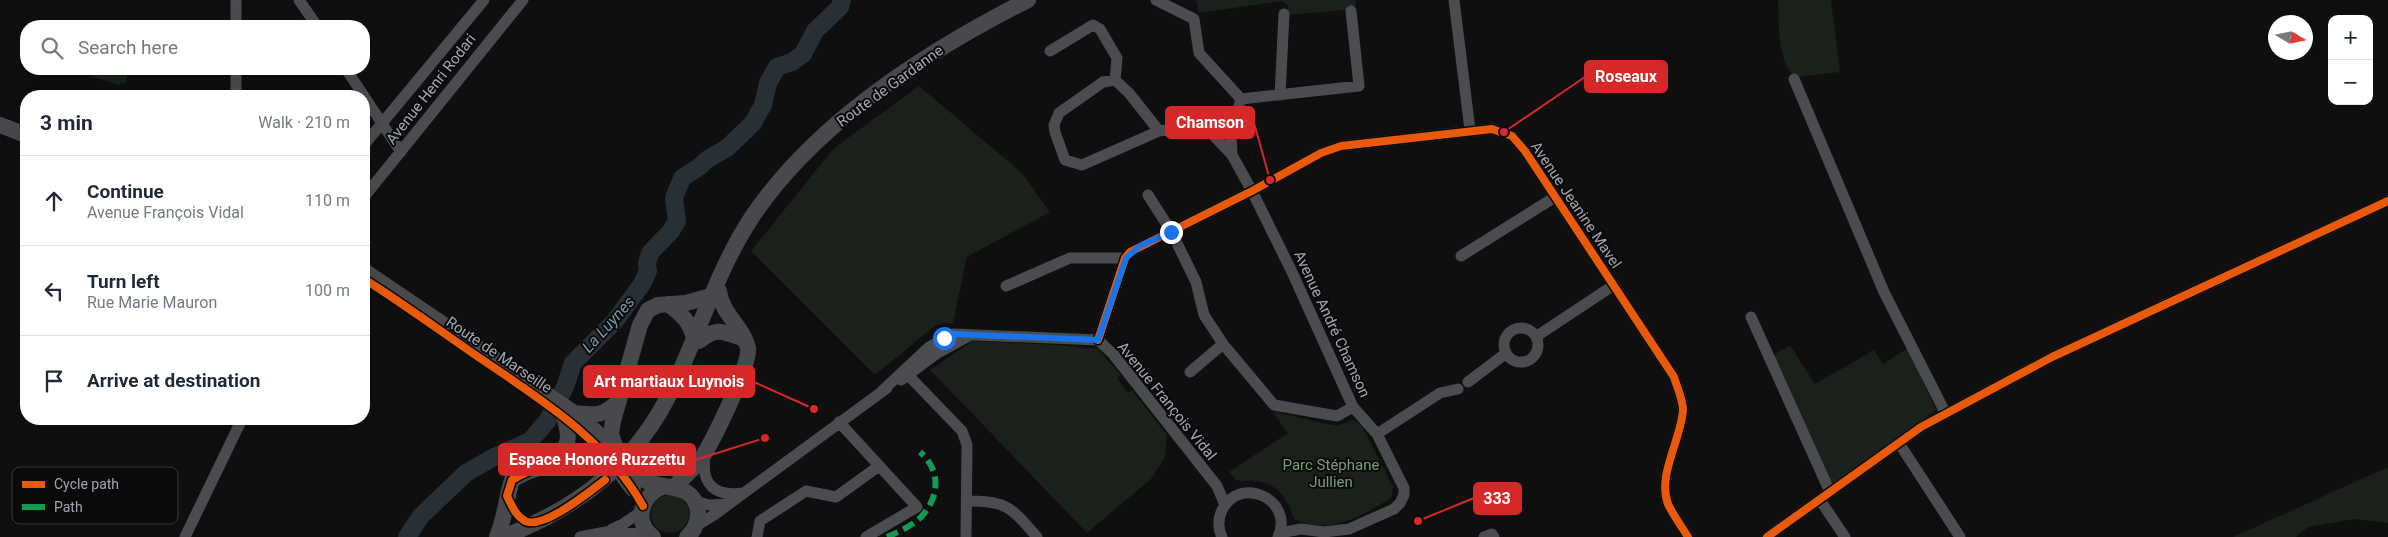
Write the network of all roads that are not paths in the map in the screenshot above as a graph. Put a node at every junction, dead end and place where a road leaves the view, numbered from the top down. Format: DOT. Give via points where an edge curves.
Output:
graph roads {
  1 [pos="236,0"];
  2 [pos="299,0"];
  3 [pos="484,0"];
  4 [pos="1029,0"];
  5 [pos="1156,0"];
  6 [pos="1454,0"];
  7 [pos="520,1"];
  8 [pos="1351,11"];
  9 [pos="1284,14"];
  10 [pos="236,20"];
  11 [pos="313,20"];
  12 [pos="1050,51"];
  13 [pos="236,75"];
  14 [pos="350,75"];
  15 [pos="1794,79"];
  16 [pos="1115,80"];
  17 [pos="236,90"];
  18 [pos="360,90"];
  19 [pos="1280,95"];
  20 [pos="1241,99"];
  21 [pos="370,104"];
  22 [pos="383,123"];
  23 [pos="0,125"];
  24 [pos="1470,130"];
  25 [pos="1159,131"];
  26 [pos="20,133"];
  27 [pos="370,138"];
  28 [pos="401,152"];
  29 [pos="1232,155"];
  30 [pos="370,190"];
  31 [pos="1252,191"];
  32 [pos="1148,195"];
  33 [pos="1555,197"];
  34 [pos="2388,201"];
  35 [pos="1171,232"];
  36 [pos="1461,256"];
  37 [pos="1126,258"];
  38 [pos="370,275"];
  39 [pos="370,284"];
  40 [pos="1614,285"];
  41 [pos="1006,286"];
  42 [pos="715,293"];
  43 [pos="668,304"];
  44 [pos="1751,317"];
  45 [pos="971,336"];
  46 [pos="1537,336"];
  47 [pos="744,339"];
  48 [pos="697,340"];
  49 [pos="1098,340"];
  50 [pos="1222,344"];
  51 [pos="1505,354"];
  52 [pos="1190,372"];
  53 [pos="908,376"];
  54 [pos="1468,382"];
  55 [pos="1458,389"];
  56 [pos="882,391"];
  57 [pos="539,394"];
  58 [pos="619,401"];
  59 [pos="1353,407"];
  60 [pos="568,413"];
  61 [pos="1946,414"];
  62 [pos="839,422"];
  63 [pos="239,425"];
  64 [pos="1376,434"];
  65 [pos="1899,443"];
  66 [pos="615,457"];
  67 [pos="702,457"];
  68 [pos="555,463"];
  69 [pos="879,466"];
  70 [pos="638,484"];
  71 [pos="1217,486"];
  72 [pos="668,487"];
  73 [pos="744,492"];
  74 [pos="1830,492"];
  75 [pos="1244,493"];
  76 [pos="507,496"];
  77 [pos="693,499"];
  78 [pos="1820,500"];
  79 [pos="966,501"];
  80 [pos="730,503"];
  81 [pos="1225,505"];
  82 [pos="642,508"];
  83 [pos="1281,517"];
  84 [pos="537,524"];
  85 [pos="1219,524"];
  86 [pos="1301,530"];
  87 [pos="606,532"];
  88 [pos="691,533"];
  89 [pos="651,535"];
  90 [pos="1279,535"];
  91 [pos="185,537"];
  92 [pos="497,537"];
  93 [pos="503,537"];
  94 [pos="519,537"];
  95 [pos="580,537"];
  96 [pos="757,537"];
  97 [pos="866,537"];
  98 [pos="966,537"];
  99 [pos="1037,537"];
  100 [pos="1213,537"];
  101 [pos="1222,537"];
  102 [pos="1484,537"];
  103 [pos="1494,537"];
  104 [pos="1688,537"];
  105 [pos="1767,537"];
  106 [pos="1845,537"];
  107 [pos="1960,537"];
  1 -- 10 [label="street"];
  2 -- 11 [label="street"];
  3 -- 22 [label="street, Avenue Henri Rodari"];
  4 -- 42 [label="main road, Route de Gardanne" via="950,48 867,107 823,144 758,217"];
  5 -- 20 [label="street" via="1194,19 1199,53"];
  6 -- 24 [label="street"];
  7 -- 28 [label="street, Avenue Henri Rodari"];
  8 -- 19 [label="street" via="1359,86"];
  9 -- 19 [label="street"];
  12 -- 16 [label="street" via="1093,25 1100,29 1118,58"];
  13 -- 17 [label="street"];
  14 -- 18 [label="street"];
  15 -- 61 [label="street" via="1884,292"];
  16 -- 25 [label="street"];
  16 -- 25 [label="street" via="1103,82 1059,113 1054,132 1065,160 1082,165"];
  19 -- 20 [label="street"];
  20 -- 29 [label="street" via="1231,134"];
  21 -- 22 [label="street"];
  22 -- 27 [label="street, Avenue Henri Rodari"];
  22 -- 28 [label="street"];
  23 -- 26 [label="main road"];
  24 -- 31 [label="street, Avenue Jeanine Mavel" via="1340,146"];
  24 -- 33 [label="street, Avenue Jeanine Mavel" via="1492,129 1512,136"];
  25 -- 29 [label="street" via="1203,128"];
  28 -- 30 [label="street, Avenue Henri Rodari"];
  29 -- 31 [label="street, Avenue André Chamson"];
  31 -- 35 [label="street, Avenue Jeanine Mavel"];
  31 -- 59 [label="street, Avenue André Chamson"];
  32 -- 35 [label="street"];
  33 -- 36 [label="street"];
  33 -- 40 [label="street, Avenue Jeanine Mavel"];
  34 -- 61 [label="street" via="2052,357"];
  35 -- 37 [label="street, Avenue Jeanine Mavel" via="1140,246"];
  35 -- 50 [label="street" via="1196,282 1204,315"];
  37 -- 41 [label="street" via="1070,258"];
  37 -- 49 [label="street"];
  38 -- 57 [label="main road, Route de Marseille"];
  39 -- 57 [label="main road, Route de Marseille"];
  40 -- 46 [label="street"];
  40 -- 104 [label="street, Avenue Jeanine Mavel" via="1674,377 1681,400 1680,432 1666,488 1668,504"];
  42 -- 43 [label="main road" via="697,301"];
  42 -- 47 [label="main road"];
  42 -- 48 [label="main road, Route de Gardanne"];
  43 -- 48 [label="main road" via="684,316"];
  43 -- 58 [label="main road" via="658,304 648,310 640,325"];
  44 -- 74 [label="street"];
  45 -- 49 [label="street, Avenue François Vidal"];
  45 -- 53 [label="street, Avenue François Vidal" via="936,354"];
  45 -- 56 [label="street, Avenue François Vidal" via="953,334 944,338 913,360"];
  46 -- 51 [label="street" via="1538,351 1530,361 1515,362"];
  46 -- 51 [label="street" via="1524,327 1511,330 1503,341"];
  47 -- 48 [label="main road" via="720,331 710,332"];
  47 -- 67 [label="main road" via="748,348 747,360"];
  48 -- 84 [label="main road, Route de Gardanne" via="673,388 635,448 605,480 573,504"];
  48 -- 94 [label="main road, Route de Gardanne" via="678,390 639,452 609,484 576,509 539,530"];
  49 -- 71 [label="street, Avenue François Vidal"];
  50 -- 52 [label="street"];
  50 -- 59 [label="street" via="1274,405 1338,416"];
  51 -- 54 [label="street"];
  53 -- 56 [label="street, Avenue François Vidal"];
  53 -- 79 [label="street" via="962,432 968,445"];
  55 -- 64 [label="street" via="1440,393"];
  56 -- 62 [label="street, Avenue François Vidal"];
  57 -- 60 [label="main road, Route de Marseille"];
  58 -- 60 [label="main road" via="607,412 593,415"];
  58 -- 66 [label="main road" via="611,434"];
  59 -- 64 [label="street, Avenue André Chamson"];
  60 -- 66 [label="main road, Route de Marseille" via="596,431"];
  60 -- 68 [label="main road" via="567,447"];
  61 -- 65 [label="street"];
  62 -- 69 [label="street"];
  62 -- 73 [label="street, Avenue François Vidal"];
  63 -- 91 [label="street"];
  64 -- 86 [label="street, Avenue André Chamson" via="1404,488 1400,503 1394,509 1349,529"];
  65 -- 74 [label="street"];
  65 -- 107 [label="street"];
  66 -- 68 [label="main road"];
  66 -- 70 [label="main road, Route de Marseille, bridge"];
  67 -- 72 [label="main road"];
  67 -- 73 [label="street" via="707,480 713,488 730,495"];
  67 -- 77 [label="main road"];
  68 -- 76 [label="main road" via="529,470 512,480"];
  69 -- 96 [label="street" via="836,497 806,490 760,521"];
  69 -- 97 [label="street" via="917,507"];
  70 -- 72 [label="main road"];
  70 -- 82 [label="main road"];
  71 -- 75 [label="street"];
  71 -- 81 [label="street, Avenue François Vidal"];
  72 -- 77 [label="main road" via="687,492"];
  72 -- 82 [label="main road" via="650,494"];
  73 -- 80 [label="street, Avenue François Vidal"];
  74 -- 78 [label="street"];
  75 -- 81 [label="street"];
  75 -- 83 [label="street" via="1255,492 1265,496 1274,503"];
  76 -- 84 [label="main road" via="516,514 526,522"];
  76 -- 92 [label="main road" via="504,520"];
  77 -- 80 [label="street" via="720,506"];
  77 -- 88 [label="main road" via="697,509"];
  78 -- 105 [label="street"];
  78 -- 106 [label="street"];
  79 -- 98 [label="street"];
  79 -- 99 [label="street" via="996,502 1007,506"];
  80 -- 88 [label="street, Avenue François Vidal"];
  81 -- 85 [label="street"];
  82 -- 87 [label="street" via="623,524"];
  82 -- 89 [label="main road" via="644,527"];
  83 -- 86 [label="street"];
  83 -- 90 [label="street"];
  84 -- 93 [label="main road, Route de Gardanne"];
  85 -- 100 [label="street"];
  85 -- 101 [label="street"];
  86 -- 90 [label="street, Avenue André Chamson"];
  87 -- 89 [label="street"];
  87 -- 95 [label="street"];
  102 -- 103 [label="street" via="1492,534"];
}
